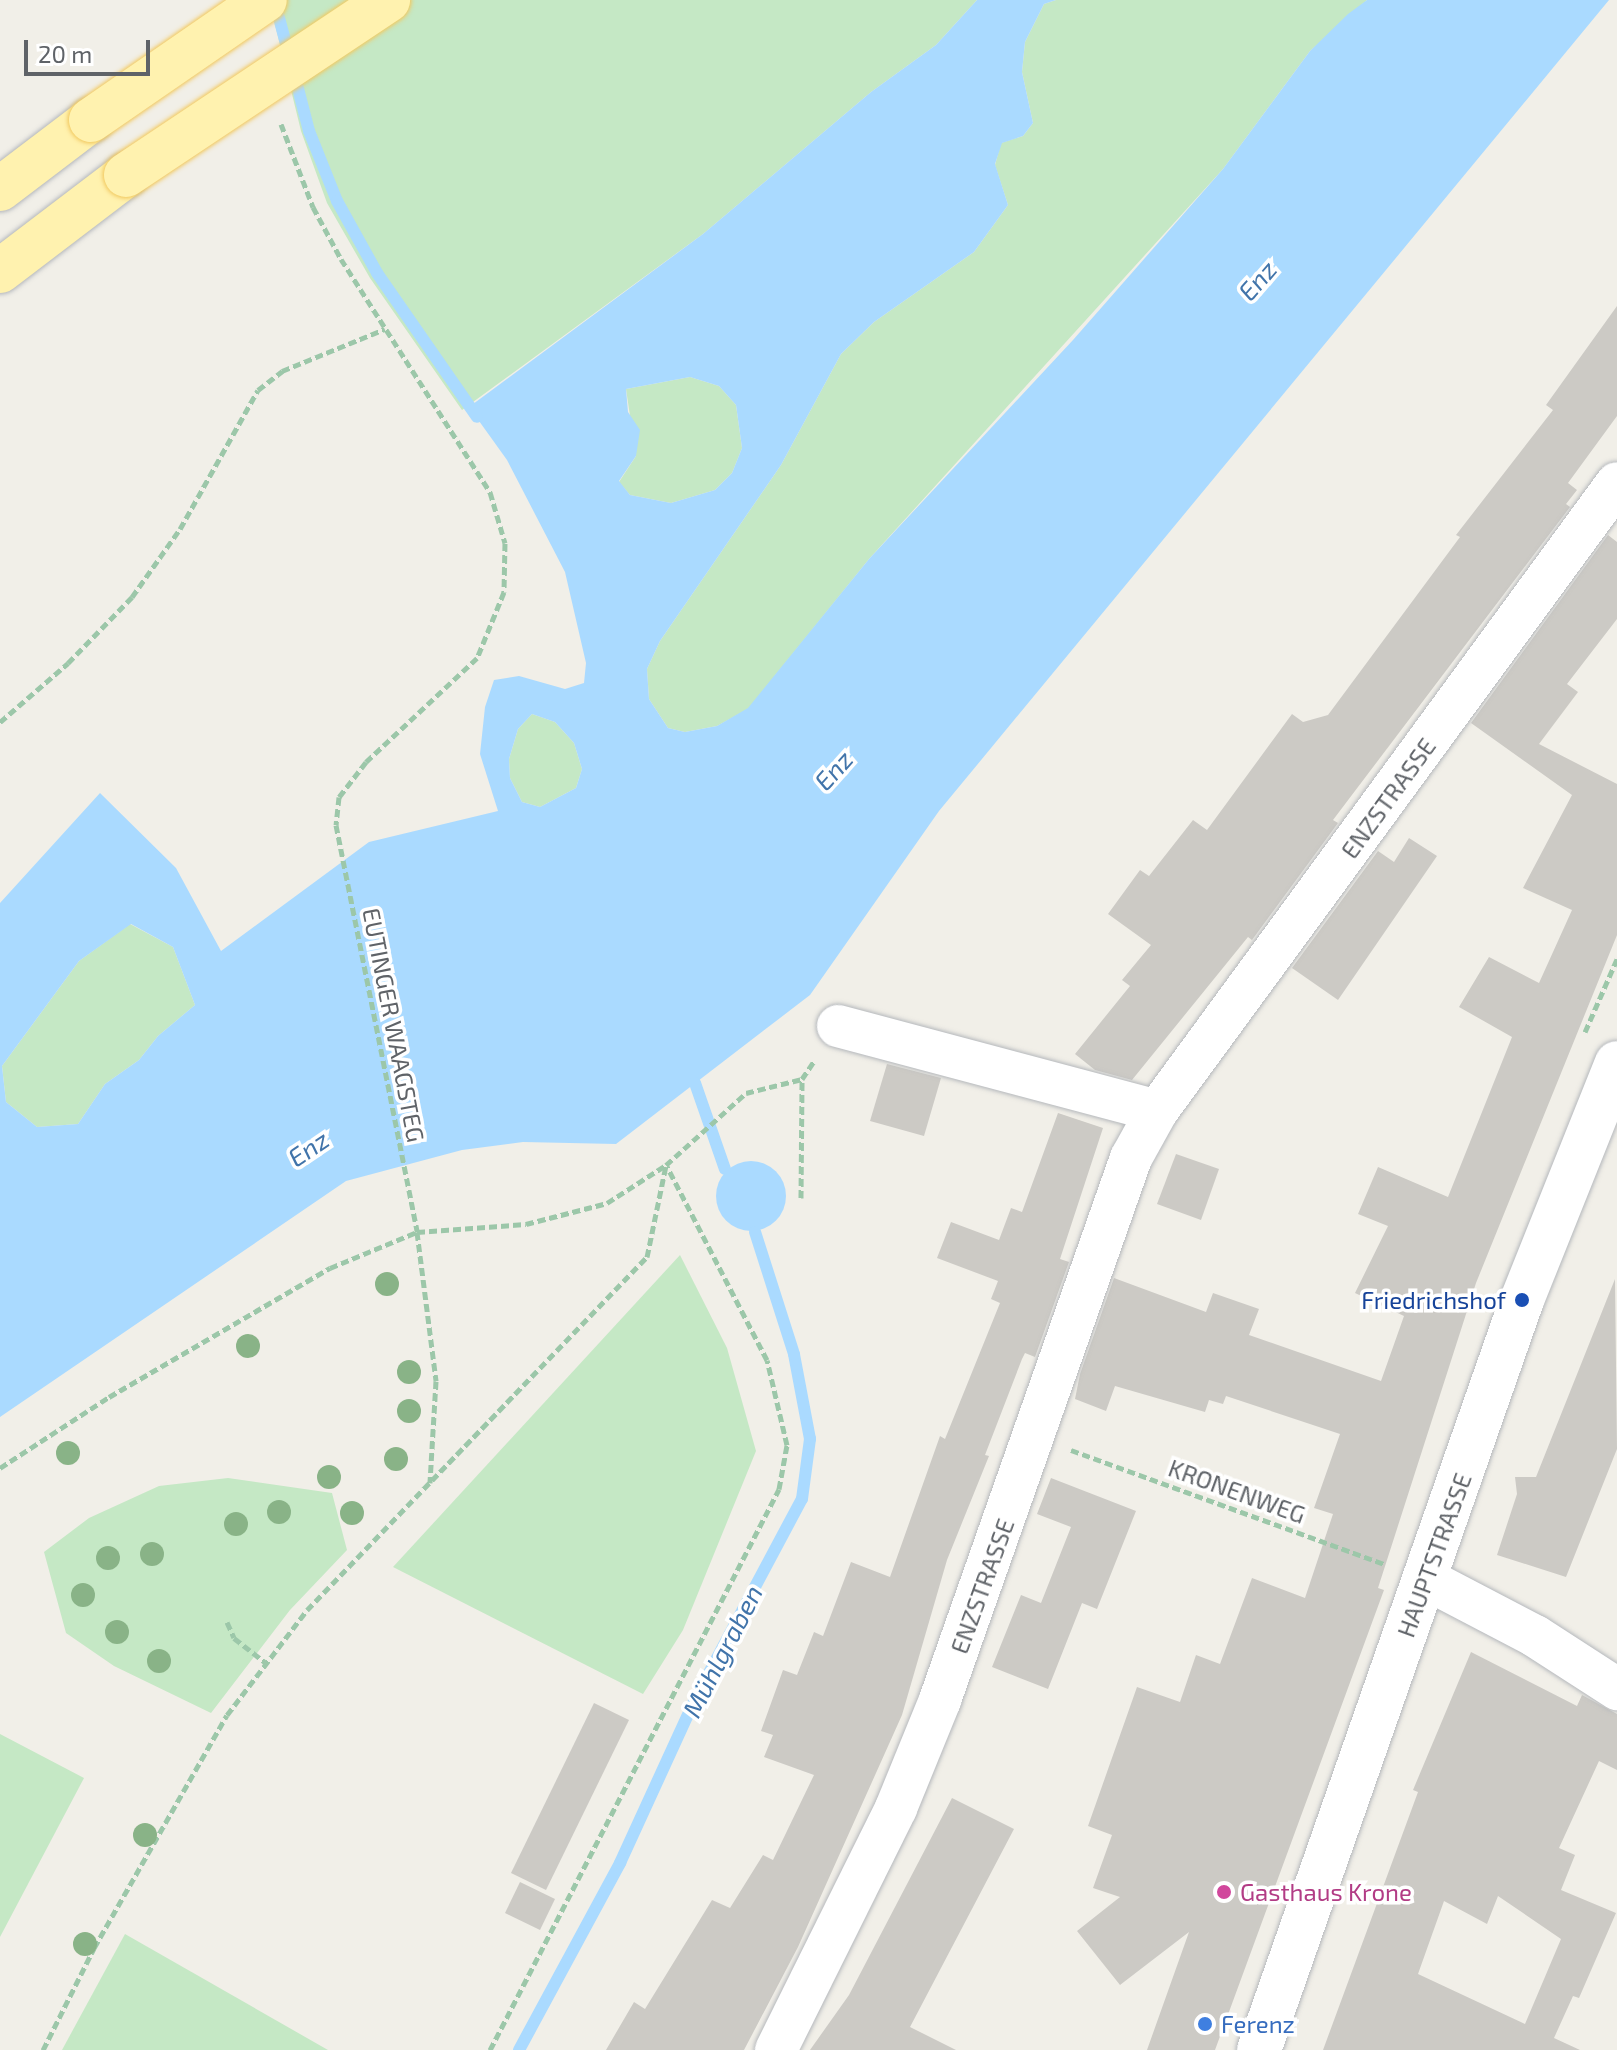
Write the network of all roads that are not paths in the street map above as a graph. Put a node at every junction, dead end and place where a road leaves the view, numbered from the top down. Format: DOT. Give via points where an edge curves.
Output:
graph roads {
  1 [pos="265,0"];
  2 [pos="388,0"];
  3 [pos="0,189"];
  4 [pos="0,271"];
  5 [pos="1617,483"];
  6 [pos="838,1026"];
  7 [pos="1617,1063"];
  8 [pos="1157,1111"];
  9 [pos="1426,1579"];
  10 [pos="1617,1689"];
  11 [pos="776,2050"];
  12 [pos="1259,2050"];
  1 -- 3 [label="main road, bridge"];
  2 -- 4 [label="main road, bridge" via="126,175"];
  5 -- 8 [label="street, ENZSTRASSE"];
  6 -- 8 [label="street"];
  7 -- 9 [label="street, HAUPTSTRASSE" via="1522,1300"];
  8 -- 11 [label="street, ENZSTRASSE" via="1114,1196 1036,1438 896,1808"];
  9 -- 10 [label="street" via="1535,1636"];
  9 -- 12 [label="street, HAUPTSTRASSE"];
}
